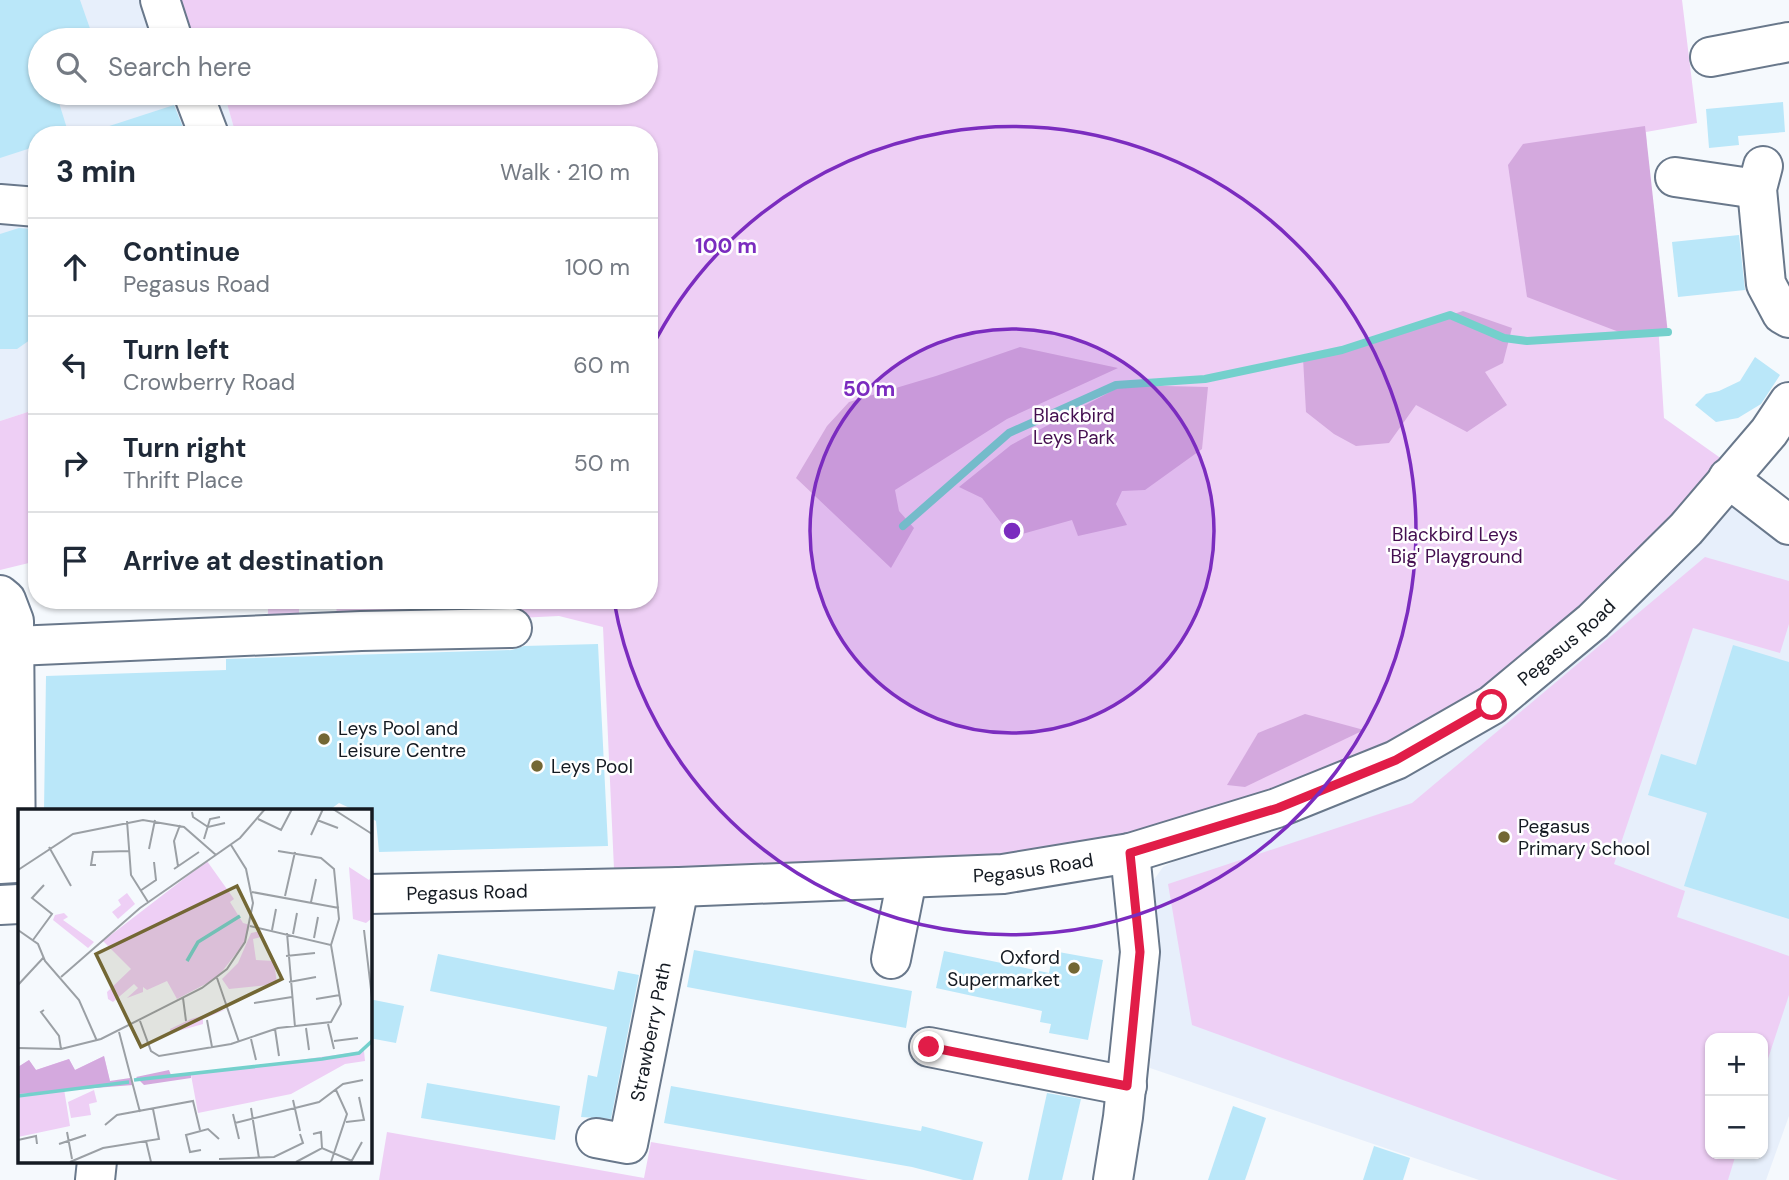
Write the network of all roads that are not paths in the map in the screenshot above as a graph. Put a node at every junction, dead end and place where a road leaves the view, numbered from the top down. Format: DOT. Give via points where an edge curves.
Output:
graph roads {
  1 [pos="160,0"];
  2 [pos="169,28"];
  3 [pos="1789,42"];
  4 [pos="1732,65"];
  5 [pos="198,105"];
  6 [pos="206,126"];
  7 [pos="1675,177"];
  8 [pos="0,204"];
  9 [pos="28,206"];
  10 [pos="1789,318"];
  11 [pos="1789,402"];
  12 [pos="1728,478"];
  13 [pos="1789,526"];
  14 [pos="0,595"];
  15 [pos="512,628"];
  16 [pos="15,646"];
  17 [pos="1130,853"];
  18 [pos="0,864"];
  19 [pos="907,879"];
  20 [pos="679,887"];
  21 [pos="371,894"];
  22 [pos="18,904"];
  23 [pos="0,905"];
  24 [pos="891,959"];
  25 [pos="929,1047"];
  26 [pos="1127,1086"];
  27 [pos="596,1138"];
  28 [pos="97,1162"];
  29 [pos="94,1180"];
  30 [pos="1113,1180"];
  1 -- 2 [label="street"];
  3 -- 4 [label="street"];
  5 -- 6 [label="street"];
  7 -- 10 [label="street" via="1760,178 1766,284 1782,314"];
  8 -- 9 [label="street"];
  11 -- 12 [label="street, Pegasus Road"];
  12 -- 13 [label="street"];
  12 -- 17 [label="street, Pegasus Road" via="1686,529 1592,621 1492,705 1396,760 1278,808"];
  14 -- 16 [label="street" via="14,621"];
  15 -- 16 [label="street"];
  16 -- 18 [label="street" via="16,863"];
  17 -- 19 [label="street, Pegasus Road" via="1003,874"];
  17 -- 26 [label="street" via="1140,952"];
  19 -- 20 [label="street, Pegasus Road"];
  19 -- 24 [label="street"];
  20 -- 21 [label="street, Pegasus Road"];
  20 -- 27 [label="street, Strawberry Path" via="628,1144"];
  22 -- 23 [label="street"];
  25 -- 26 [label="street"];
  26 -- 30 [label="street"];
  28 -- 29 [label="street"];
}
